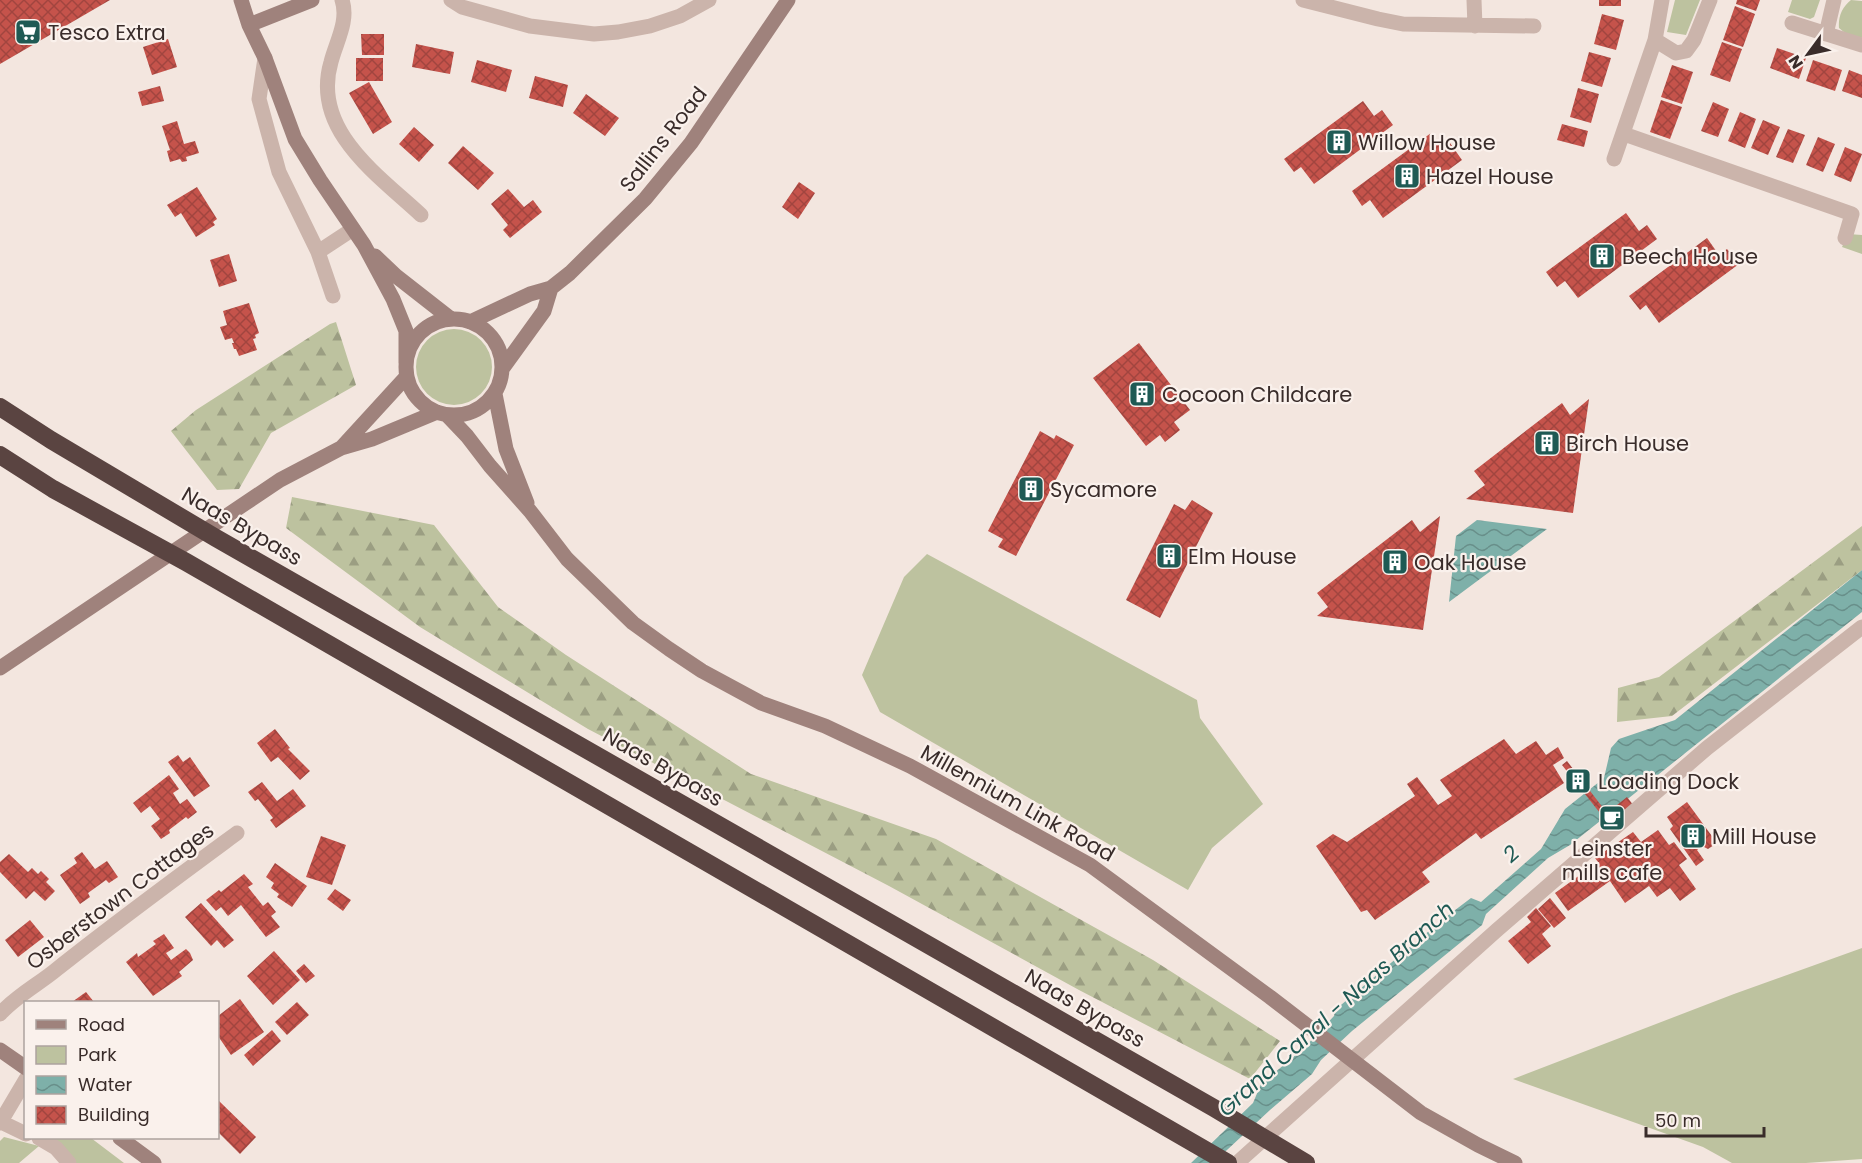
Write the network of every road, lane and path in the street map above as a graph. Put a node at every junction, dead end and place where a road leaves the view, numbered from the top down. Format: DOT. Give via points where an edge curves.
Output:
graph roads {
  1 [pos="241,0"];
  2 [pos="312,0"];
  3 [pos="342,0"];
  4 [pos="451,0"];
  5 [pos="709,0"];
  6 [pos="788,0"];
  7 [pos="1303,0"];
  8 [pos="1474,0"];
  9 [pos="1662,0"];
  10 [pos="1710,0"];
  11 [pos="1834,0"];
  12 [pos="1792,23"];
  13 [pos="249,25"];
  14 [pos="1475,26"];
  15 [pos="1534,26"];
  16 [pos="1826,34"];
  17 [pos="1655,40"];
  18 [pos="1862,45"];
  19 [pos="265,58"];
  20 [pos="1624,134"];
  21 [pos="1614,159"];
  22 [pos="421,215"];
  23 [pos="353,229"];
  24 [pos="1845,238"];
  25 [pos="364,245"];
  26 [pos="318,252"];
  27 [pos="551,288"];
  28 [pos="333,296"];
  29 [pos="451,319"];
  30 [pos="470,322"];
  31 [pos="406,369"];
  32 [pos="502,369"];
  33 [pos="495,394"];
  34 [pos="0,407"];
  35 [pos="442,414"];
  36 [pos="341,448"];
  37 [pos="0,455"];
  38 [pos="530,511"];
  39 [pos="1862,627"];
  40 [pos="0,668"];
  41 [pos="237,833"];
  42 [pos="0,1014"];
  43 [pos="0,1050"];
  44 [pos="24,1067"];
  45 [pos="24,1083"];
  46 [pos="1,1123"];
  47 [pos="24,1133"];
  48 [pos="42,1139"];
  49 [pos="123,1139"];
  50 [pos="1303,1161"];
  51 [pos="69,1163"];
  52 [pos="154,1163"];
  53 [pos="1228,1163"];
  54 [pos="1237,1163"];
  55 [pos="1515,1163"];
  1 -- 13 [label="main road"];
  2 -- 13 [label="main road"];
  3 -- 22 [label="street" via="345,20 326,86 329,110 359,158"];
  4 -- 5 [label="street" via="462,7 530,26 594,34 650,26"];
  6 -- 27 [label="main road, Sallins Road" via="691,143 645,199"];
  7 -- 14 [label="street" via="1403,24"];
  8 -- 14 [label="street"];
  9 -- 17 [label="street"];
  10 -- 17 [label="street" via="1686,51 1676,53"];
  11 -- 16 [label="street"];
  12 -- 16 [label="street"];
  13 -- 19 [label="main road"];
  14 -- 15 [label="street"];
  16 -- 18 [label="street"];
  17 -- 20 [label="street"];
  19 -- 23 [label="main road" via="295,140"];
  19 -- 26 [label="street" via="259,99 279,172"];
  20 -- 21 [label="street"];
  20 -- 24 [label="street" via="1852,214"];
  23 -- 25 [label="main road"];
  23 -- 26 [label="street"];
  25 -- 29 [label="main road"];
  25 -- 31 [label="main road" via="406,331"];
  26 -- 28 [label="street"];
  27 -- 30 [label="main road, Sallins Road"];
  27 -- 32 [label="main road, Sallins Road" via="544,311"];
  29 -- 30 [label="main road"];
  29 -- 31 [label="main road" via="426,328 416,338 409,349"];
  30 -- 32 [label="main road" via="494,340"];
  31 -- 35 [label="main road" via="412,392 423,404"];
  31 -- 36 [label="main road"];
  32 -- 33 [label="main road"];
  33 -- 35 [label="main road" via="474,411"];
  33 -- 38 [label="main road, Millennium Link Road" via="506,449"];
  34 -- 50 [label="highway, Naas Bypass" via="216,538"];
  35 -- 36 [label="main road"];
  35 -- 38 [label="main road, Millennium Link Road" via="467,436"];
  36 -- 40 [label="main road" via="280,480"];
  37 -- 53 [label="highway"];
  38 -- 55 [label="main road, Millennium Link Road" via="567,559 633,623 702,671 761,703 825,726 910,766 1090,865 1421,1113"];
  39 -- 54 [label="street" via="1707,748"];
  41 -- 42 [label="street, Osberstown Cottages" via="8,1004"];
  43 -- 44 [label="main road"];
  45 -- 46 [label="street"];
  46 -- 47 [label="street"];
  48 -- 51 [label="street"];
  49 -- 52 [label="main road"];
}
